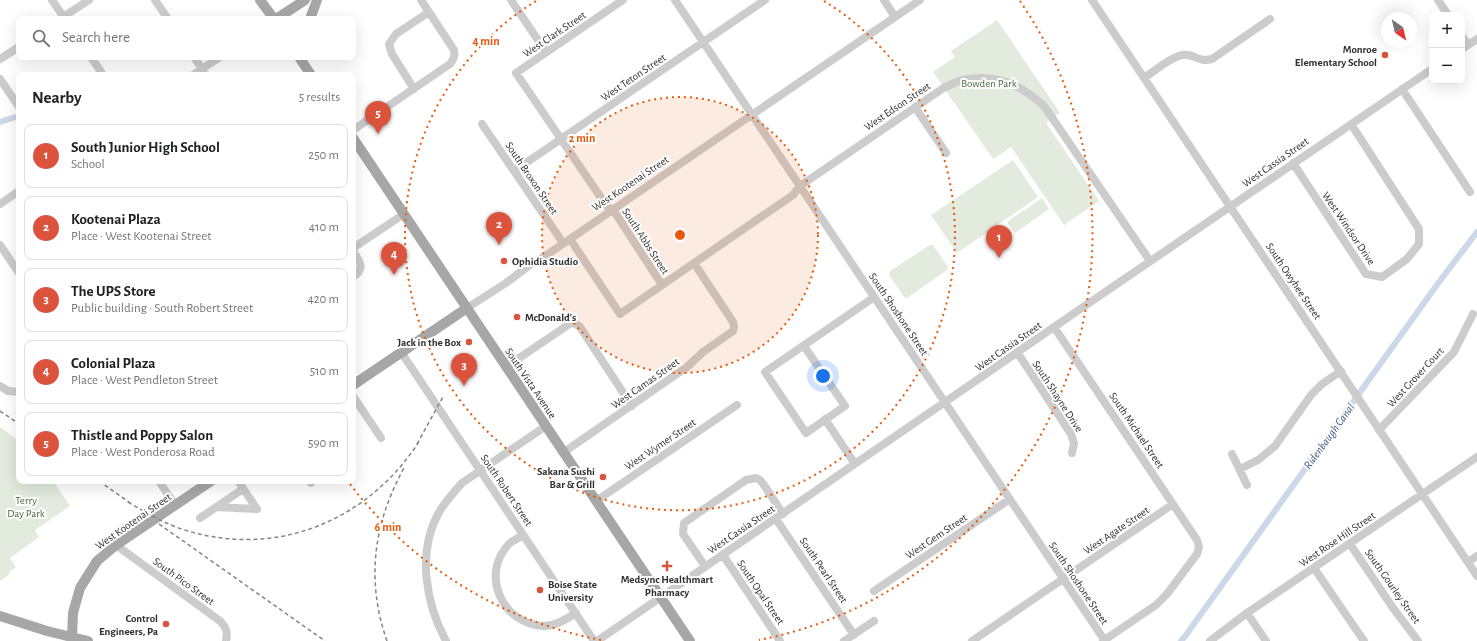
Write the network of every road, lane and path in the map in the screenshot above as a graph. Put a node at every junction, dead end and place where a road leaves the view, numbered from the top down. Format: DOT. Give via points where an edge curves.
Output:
graph roads {
  1 [pos="52,0"];
  2 [pos="89,0"];
  3 [pos="155,0"];
  4 [pos="260,0"];
  5 [pos="305,0"];
  6 [pos="317,0"];
  7 [pos="421,0"];
  8 [pos="511,0"];
  9 [pos="623,0"];
  10 [pos="675,0"];
  11 [pos="765,0"];
  12 [pos="884,0"];
  13 [pos="920,0"];
  14 [pos="1092,0"];
  15 [pos="1438,0"];
  16 [pos="429,12"];
  17 [pos="1446,12"];
  18 [pos="62,16"];
  19 [pos="66,16"];
  20 [pos="166,16"];
  21 [pos="273,16"];
  22 [pos="280,16"];
  23 [pos="311,16"];
  24 [pos="895,17"];
  25 [pos="1270,19"];
  26 [pos="1477,39"];
  27 [pos="703,42"];
  28 [pos="1465,47"];
  29 [pos="16,49"];
  30 [pos="546,52"];
  31 [pos="0,59"];
  32 [pos="93,60"];
  33 [pos="196,60"];
  34 [pos="217,60"];
  35 [pos="302,60"];
  36 [pos="1429,71"];
  37 [pos="101,72"];
  38 [pos="204,72"];
  39 [pos="309,72"];
  40 [pos="516,72"];
  41 [pos="1144,78"];
  42 [pos="0,79"];
  43 [pos="414,89"];
  44 [pos="1402,89"];
  45 [pos="16,103"];
  46 [pos="915,107"];
  47 [pos="751,114"];
  48 [pos="482,124"];
  49 [pos="1351,124"];
  50 [pos="356,128"];
  51 [pos="562,139"];
  52 [pos="356,142"];
  53 [pos="946,154"];
  54 [pos="1293,163"];
  55 [pos="514,171"];
  56 [pos="800,186"];
  57 [pos="1470,192"];
  58 [pos="16,193"];
  59 [pos="0,204"];
  60 [pos="1230,206"];
  61 [pos="612,210"];
  62 [pos="404,214"];
  63 [pos="566,241"];
  64 [pos="0,245"];
  65 [pos="356,246"];
  66 [pos="356,256"];
  67 [pos="1150,261"];
  68 [pos="694,263"];
  69 [pos="16,265"];
  70 [pos="356,275"];
  71 [pos="662,285"];
  72 [pos="874,298"];
  73 [pos="466,308"];
  74 [pos="620,314"];
  75 [pos="1473,314"];
  76 [pos="1054,327"];
  77 [pos="804,346"];
  78 [pos="401,352"];
  79 [pos="1017,352"];
  80 [pos="506,367"];
  81 [pos="1341,371"];
  82 [pos="356,382"];
  83 [pos="0,386"];
  84 [pos="16,392"];
  85 [pos="356,400"];
  86 [pos="945,402"];
  87 [pos="737,405"];
  88 [pos="632,406"];
  89 [pos="825,419"];
  90 [pos="546,426"];
  91 [pos="1379,430"];
  92 [pos="381,438"];
  93 [pos="564,452"];
  94 [pos="1072,453"];
  95 [pos="1232,454"];
  96 [pos="1477,457"];
  97 [pos="855,464"];
  98 [pos="1240,469"];
  99 [pos="480,470"];
  100 [pos="161,484"];
  101 [pos="206,484"];
  102 [pos="240,484"];
  103 [pos="1247,485"];
  104 [pos="243,489"];
  105 [pos="1422,494"];
  106 [pos="1010,499"];
  107 [pos="596,501"];
  108 [pos="1173,504"];
  109 [pos="175,505"];
  110 [pos="216,507"];
  111 [pos="779,516"];
  112 [pos="200,518"];
  113 [pos="523,535"];
  114 [pos="1350,544"];
  115 [pos="116,545"];
  116 [pos="723,555"];
  117 [pos="1477,556"];
  118 [pos="1468,562"];
  119 [pos="705,566"];
  120 [pos="1314,568"];
  121 [pos="1477,576"];
  122 [pos="1063,579"];
  123 [pos="874,591"];
  124 [pos="660,597"];
  125 [pos="576,613"];
  126 [pos="1248,613"];
  127 [pos="0,616"];
  128 [pos="874,621"];
  129 [pos="854,635"];
  130 [pos="72,639"];
  131 [pos="88,641"];
  132 [pos="226,641"];
  133 [pos="446,641"];
  134 [pos="595,641"];
  135 [pos="690,641"];
  136 [pos="780,641"];
  137 [pos="844,641"];
  138 [pos="972,641"];
  139 [pos="1104,641"];
  140 [pos="1210,641"];
  141 [pos="1266,641"];
  142 [pos="1364,641"];
  143 [pos="1418,641"];
  1 -- 18 [label="street"];
  2 -- 19 [label="street"];
  3 -- 20 [label="street"];
  4 -- 21 [label="main road"];
  5 -- 22 [label="main road"];
  6 -- 23 [label="main road"];
  7 -- 16 [label="street"];
  8 -- 30 [label="street"];
  9 -- 30 [label="street, West Clark Street"];
  10 -- 27 [label="street, South Shoshone Street"];
  11 -- 27 [label="street, West Teton Street"];
  12 -- 24 [label="street"];
  13 -- 24 [label="street, West Kootenai Street"];
  14 -- 41 [label="street, South Owyhee Street"];
  15 -- 17 [label="street"];
  16 -- 43 [label="street" via="396,34 389,44 392,54"];
  16 -- 43 [label="street" via="452,46 455,55 450,64"];
  24 -- 47 [label="street, West Kootenai Street"];
  25 -- 41 [label="street" via="1212,59 1206,61 1189,55 1176,56"];
  26 -- 28 [label="street"];
  27 -- 47 [label="street, South Shoshone Street"];
  27 -- 51 [label="street, West Teton Street"];
  29 -- 31 [label="street"];
  30 -- 40 [label="street, West Clark Street"];
  32 -- 37 [label="street"];
  33 -- 38 [label="street"];
  34 -- 38 [label="street"];
  35 -- 39 [label="main road"];
  36 -- 44 [label="street, West Cassia Street"];
  40 -- 51 [label="street, South Abbs Street"];
  41 -- 60 [label="street, South Owyhee Street"];
  42 -- 45 [label="street"];
  43 -- 50 [label="street"];
  44 -- 49 [label="street, West Cassia Street"];
  44 -- 57 [label="street"];
  46 -- 53 [label="street"];
  46 -- 56 [label="street, West Edson Street"];
  46 -- 67 [label="street, West Edson Street" via="961,80 1004,80 1032,95 1056,122"];
  47 -- 56 [label="street, South Shoshone Street"];
  47 -- 61 [label="street, West Kootenai Street"];
  48 -- 55 [label="street, South Broxon Street"];
  49 -- 54 [label="street, West Cassia Street"];
  49 -- 54 [label="street, West Windsor Drive" via="1419,229 1419,244 1407,259 1382,277 1366,274"];
  51 -- 55 [label="street, West Teton Street"];
  51 -- 61 [label="street, South Abbs Street" via="606,205"];
  52 -- 62 [label="main road, South Vista Avenue"];
  54 -- 60 [label="street, West Cassia Street"];
  55 -- 63 [label="street, South Broxon Street"];
  56 -- 68 [label="street, West Edson Street" via="793,195"];
  56 -- 72 [label="street, South Shoshone Street"];
  58 -- 59 [label="street"];
  60 -- 67 [label="street, West Cassia Street"];
  60 -- 81 [label="street, South Owyhee Street"];
  61 -- 63 [label="street, West Kootenai Street"];
  61 -- 71 [label="street, South Abbs Street"];
  62 -- 65 [label="street"];
  62 -- 73 [label="main road, South Vista Avenue"];
  63 -- 73 [label="street, West Kootenai Street"];
  63 -- 74 [label="street, South Broxon Street"];
  64 -- 69 [label="street"];
  66 -- 70 [label="street" via="361,267"];
  67 -- 76 [label="street, West Cassia Street"];
  68 -- 71 [label="street, West Edson Street"];
  68 -- 88 [label="street, West Camas Street" via="734,327 730,334"];
  71 -- 74 [label="street, West Edson Street"];
  72 -- 77 [label="street"];
  72 -- 86 [label="street, South Shoshone Street"];
  73 -- 78 [label="main road, West Kootenai Street"];
  73 -- 80 [label="main road, South Vista Avenue"];
  75 -- 91 [label="street, West Grover Court" via="1454,352"];
  76 -- 79 [label="street, West Cassia Street"];
  76 -- 108 [label="street, South Michael Street"];
  77 -- 89 [label="street" via="845,406"];
  77 -- 89 [label="street" via="765,372 806,433"];
  78 -- 82 [label="main road, West Kootenai Street"];
  78 -- 99 [label="street, South Robert Street"];
  79 -- 86 [label="street, West Cassia Street"];
  79 -- 94 [label="street, South Shayne Drive" via="1071,434 1074,443"];
  80 -- 88 [label="street" via="570,323 576,324"];
  80 -- 90 [label="main road, South Vista Avenue"];
  81 -- 91 [label="street, South Owyhee Street"];
  81 -- 98 [label="street" via="1311,395 1275,446 1258,460"];
  83 -- 84 [label="street" via="8,391"];
  85 -- 92 [label="street"];
  86 -- 97 [label="street, West Cassia Street"];
  86 -- 106 [label="street, South Shoshone Street"];
  87 -- 107 [label="street, West Wymer Street"];
  88 -- 93 [label="street, West Camas Street"];
  89 -- 97 [label="street"];
  90 -- 93 [label="main road, South Vista Avenue"];
  90 -- 99 [label="street"];
  91 -- 105 [label="street, South Owyhee Street"];
  93 -- 107 [label="main road, South Vista Avenue"];
  95 -- 98 [label="street"];
  96 -- 105 [label="street, West Rose Hill Street"];
  97 -- 111 [label="street, West Cassia Street"];
  98 -- 103 [label="street"];
  99 -- 113 [label="street, South Robert Street"];
  99 -- 133 [label="street" via="462,483 444,505 437,516 429,541 427,584 436,619"];
  100 -- 109 [label="street"];
  101 -- 109 [label="main road, West Kootenai Street"];
  102 -- 104 [label="street"];
  104 -- 110 [label="street"];
  104 -- 110 [label="street" via="257,509"];
  105 -- 114 [label="street, West Rose Hill Street"];
  105 -- 118 [label="street, South Owyhee Street"];
  106 -- 122 [label="street, South Shoshone Street"];
  106 -- 123 [label="street, West Gem Street"];
  107 -- 124 [label="main road, South Vista Avenue"];
  108 -- 122 [label="street, West Agate Street"];
  108 -- 139 [label="street, South Michael Street" via="1197,540 1197,554 1156,605"];
  109 -- 115 [label="main road, West Kootenai Street"];
  110 -- 112 [label="street"];
  111 -- 116 [label="street, West Cassia Street"];
  111 -- 119 [label="street, South Pearl Street" via="760,480 746,480 684,523 683,534"];
  111 -- 129 [label="street, South Pearl Street"];
  113 -- 125 [label="street, South Robert Street"];
  113 -- 125 [label="street" via="510,544 500,557 496,573 497,589 503,604 514,616 529,624 545,626 561,622"];
  114 -- 120 [label="street, West Rose Hill Street"];
  114 -- 143 [label="street, South Gourley Street"];
  115 -- 130 [label="main road, West Kootenai Street" via="97,561 80,588 74,613"];
  115 -- 132 [label="street, South Pico Street" via="220,621 226,627"];
  116 -- 119 [label="street, West Cassia Street"];
  116 -- 136 [label="street, South Opal Street"];
  117 -- 118 [label="street"];
  118 -- 121 [label="street, South Owyhee Street"];
  119 -- 124 [label="street, West Cassia Street"];
  120 -- 126 [label="street, West Rose Hill Street"];
  120 -- 142 [label="street"];
  122 -- 138 [label="street, West Agate Street"];
  122 -- 139 [label="street, South Shoshone Street"];
  124 -- 134 [label="street, West Cassia Street"];
  124 -- 135 [label="main road, South Vista Avenue"];
  125 -- 134 [label="street, South Robert Street"];
  126 -- 140 [label="street, West Rose Hill Street"];
  126 -- 141 [label="street"];
  127 -- 130 [label="main road"];
  128 -- 129 [label="street"];
  129 -- 137 [label="street"];
  130 -- 131 [label="main road"];
}
